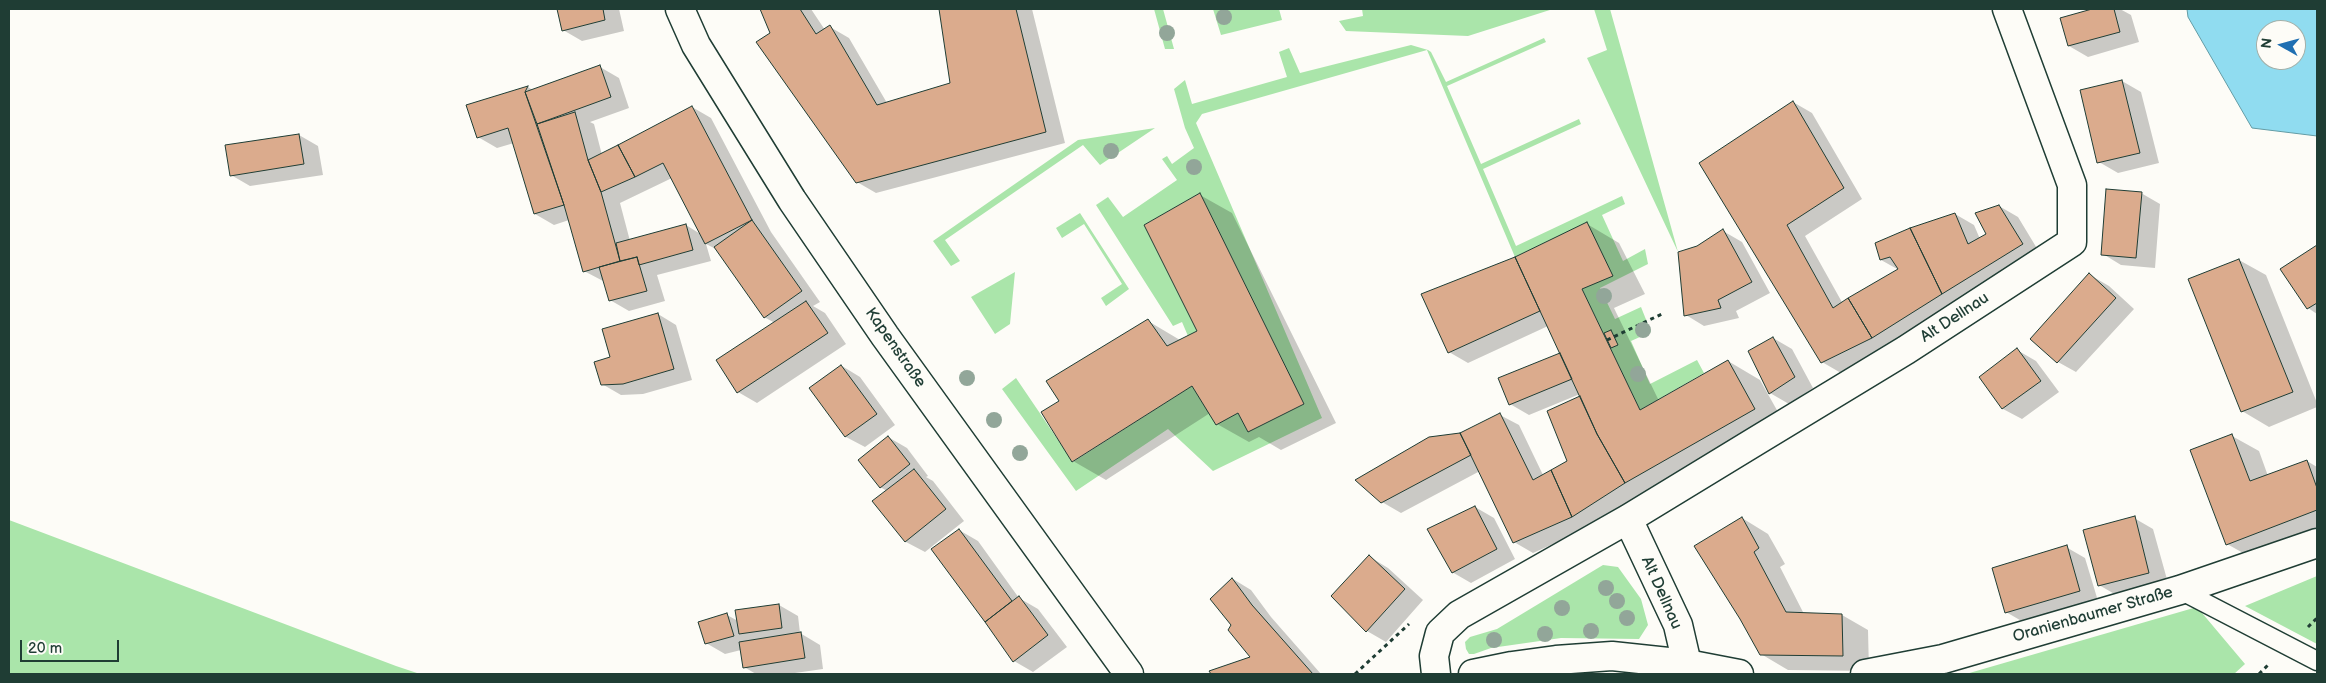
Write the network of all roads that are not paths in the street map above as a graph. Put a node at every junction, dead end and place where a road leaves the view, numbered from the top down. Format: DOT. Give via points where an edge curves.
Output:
graph roads {
  1 [pos="680,9"];
  2 [pos="2007,9"];
  3 [pos="1628,519"];
  4 [pos="2317,542"];
  5 [pos="2180,590"];
  6 [pos="2317,661"];
  7 [pos="1687,664"];
  8 [pos="1129,674"];
  9 [pos="1436,674"];
  10 [pos="1473,674"];
  11 [pos="1740,674"];
  12 [pos="1865,674"];
  1 -- 8 [label="street, Kapenstraße" via="696,45 792,200 891,344"];
  2 -- 3 [label="street, Alt Dellnau" via="2072,185 2072,242 1906,350"];
  3 -- 7 [label="street, Alt Dellnau" via="1678,625"];
  3 -- 9 [label="street, Alt Dellnau" via="1458,615 1440,633 1434,656"];
  4 -- 5 [label="street, Oranienbaumer Straße"];
  5 -- 6 [label="lane"];
  5 -- 12 [label="street, Oranienbaumer Straße" via="1943,658"];
  7 -- 10 [label="street" via="1612,656 1547,661"];
  7 -- 11 [label="street"];
}
